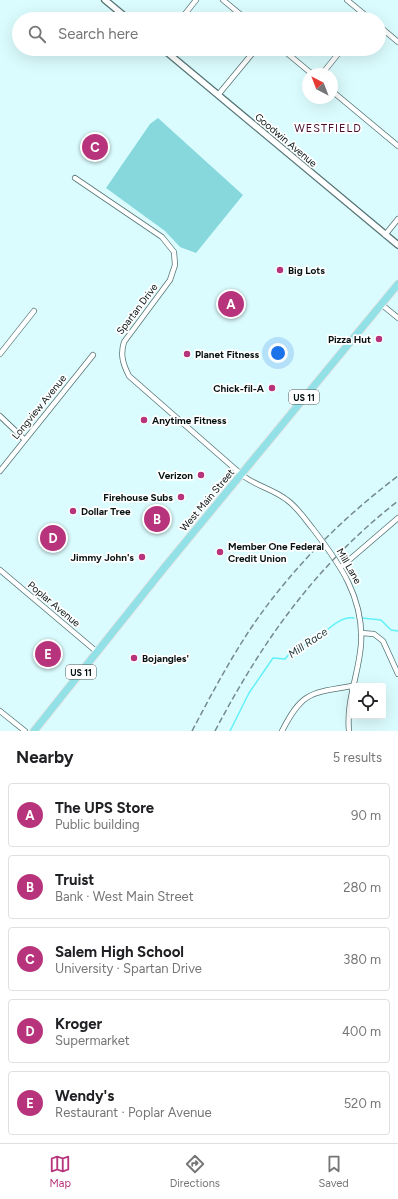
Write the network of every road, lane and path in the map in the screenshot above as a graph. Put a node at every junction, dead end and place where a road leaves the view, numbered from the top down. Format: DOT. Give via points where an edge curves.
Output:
graph roads {
  1 [pos="105,0"];
  2 [pos="196,0"];
  3 [pos="223,0"];
  4 [pos="347,0"];
  5 [pos="120,12"];
  6 [pos="187,12"];
  7 [pos="238,12"];
  8 [pos="361,12"];
  9 [pos="386,32"];
  10 [pos="398,42"];
  11 [pos="171,56"];
  12 [pos="250,56"];
  13 [pos="290,56"];
  14 [pos="336,56"];
  15 [pos="305,68"];
  16 [pos="327,68"];
  17 [pos="218,95"];
  18 [pos="338,96"];
  19 [pos="398,146"];
  20 [pos="75,178"];
  21 [pos="398,219"];
  22 [pos="385,235"];
  23 [pos="398,245"];
  24 [pos="398,284"];
  25 [pos="381,304"];
  26 [pos="34,311"];
  27 [pos="398,318"];
  28 [pos="0,354"];
  29 [pos="93,355"];
  30 [pos="0,416"];
  31 [pos="24,439"];
  32 [pos="0,471"];
  33 [pos="242,475"];
  34 [pos="398,518"];
  35 [pos="342,567"];
  36 [pos="0,570"];
  37 [pos="361,633"];
  38 [pos="97,652"];
  39 [pos="398,674"];
  40 [pos="353,683"];
  41 [pos="350,686"];
  42 [pos="350,699"];
  43 [pos="0,711"];
  44 [pos="25,731"];
  45 [pos="34,731"];
  46 [pos="282,731"];
  47 [pos="349,731"];
  1 -- 5 [label="street"];
  2 -- 6 [label="street"];
  3 -- 7 [label="street"];
  4 -- 8 [label="street"];
  9 -- 10 [label="street"];
  11 -- 17 [label="street, Goodwin Avenue"];
  12 -- 17 [label="street"];
  13 -- 15 [label="street"];
  14 -- 16 [label="street"];
  17 -- 22 [label="street, Goodwin Avenue"];
  18 -- 19 [label="street"];
  20 -- 33 [label="street, Spartan Drive" via="162,238 174,252 175,265 170,280 124,342 122,356 125,368 139,385"];
  21 -- 22 [label="street"];
  22 -- 23 [label="street, Goodwin Avenue"];
  24 -- 25 [label="main road, West Main Street / US 11"];
  25 -- 27 [label="street"];
  25 -- 33 [label="main road, West Main Street / US 11"];
  26 -- 28 [label="street"];
  29 -- 31 [label="street, Longview Avenue"];
  30 -- 31 [label="street"];
  31 -- 32 [label="street, Longview Avenue"];
  33 -- 35 [label="street, Mill Lane" via="293,505"];
  33 -- 38 [label="main road, West Main Street / US 11"];
  34 -- 35 [label="street"];
  35 -- 37 [label="street, Mill Lane" via="355,596"];
  36 -- 38 [label="street, Poplar Avenue"];
  37 -- 39 [label="street" via="374,634 383,641"];
  37 -- 40 [label="street, Mill Lane" via="359,660"];
  38 -- 45 [label="main road, West Main Street / US 11"];
  41 -- 46 [label="street" via="305,698 293,710"];
  42 -- 47 [label="street, Mill Lane"];
  43 -- 44 [label="street"];
}
